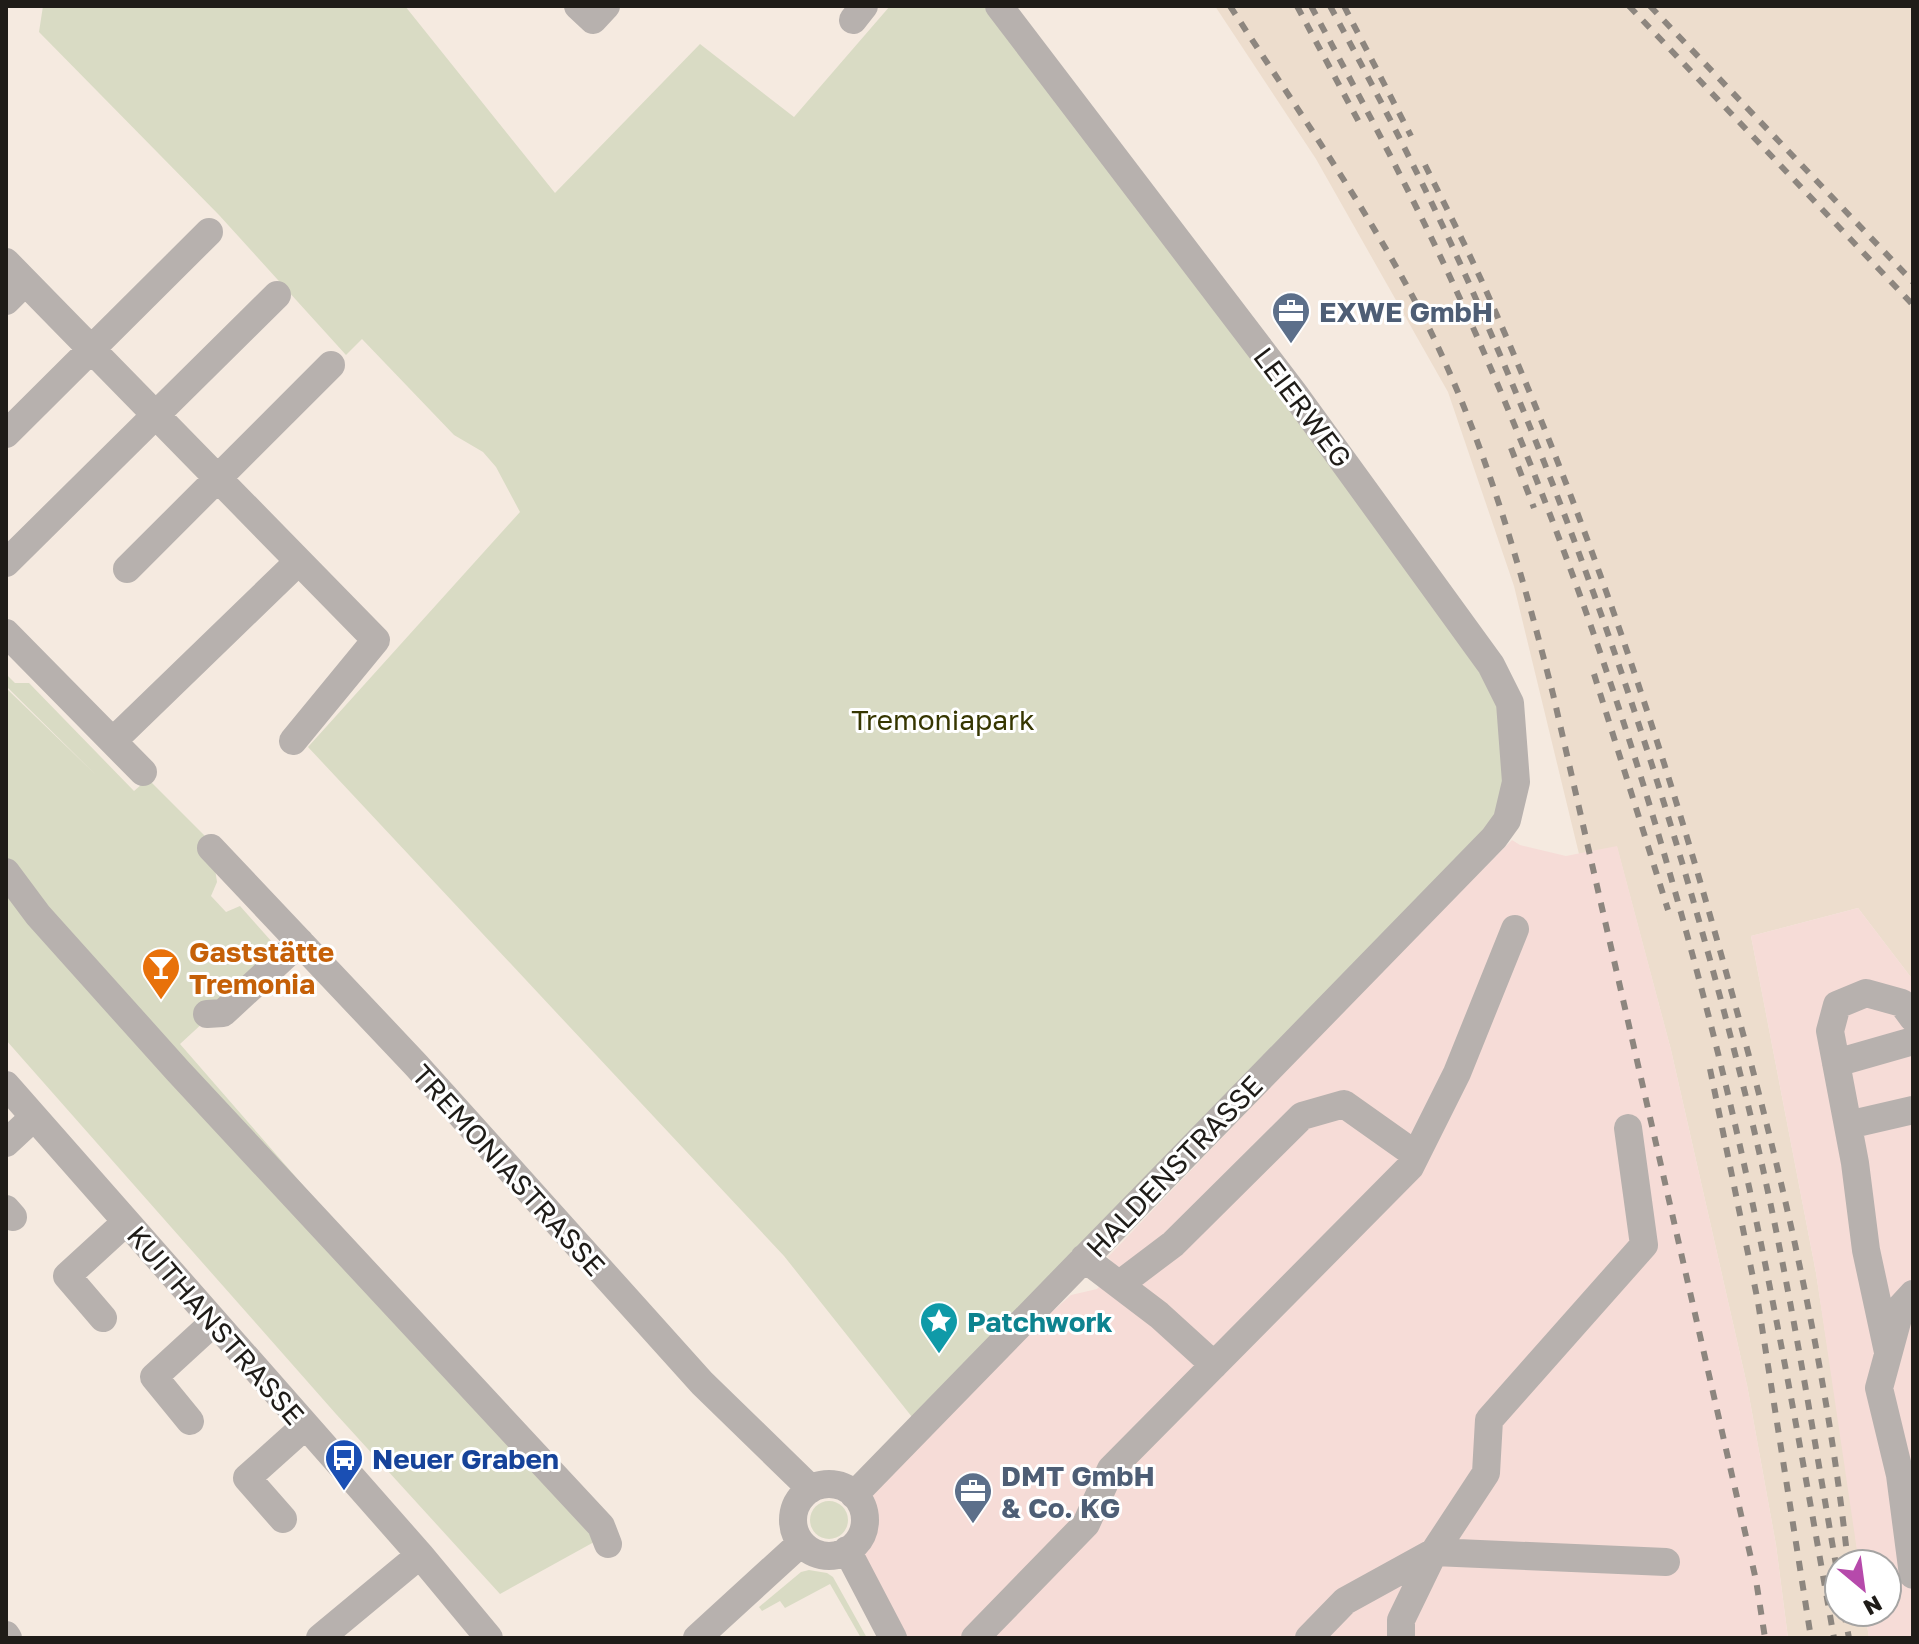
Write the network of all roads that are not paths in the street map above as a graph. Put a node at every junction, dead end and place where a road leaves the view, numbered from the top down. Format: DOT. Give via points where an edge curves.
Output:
graph roads {
  1 [pos="578,6"];
  2 [pos="606,6"];
  3 [pos="999,6"];
  4 [pos="209,232"];
  5 [pos="12,281"];
  6 [pos="277,295"];
  7 [pos="90,349"];
  8 [pos="331,365"];
  9 [pos="155,415"];
  10 [pos="6,434"];
  11 [pos="218,477"];
  12 [pos="298,562"];
  13 [pos="6,563"];
  14 [pos="127,569"];
  15 [pos="6,633"];
  16 [pos="113,741"];
  17 [pos="293,741"];
  18 [pos="143,772"];
  19 [pos="1494,838"];
  20 [pos="211,848"];
  21 [pos="6,872"];
  22 [pos="1515,929"];
  23 [pos="300,942"];
  24 [pos="207,1014"];
  25 [pos="1913,1018"];
  26 [pos="1913,1041"];
  27 [pos="1836,1063"];
  28 [pos="6,1085"];
  29 [pos="1913,1110"];
  30 [pos="34,1117"];
  31 [pos="1848,1125"];
  32 [pos="1628,1128"];
  33 [pos="6,1143"];
  34 [pos="1416,1155"];
  35 [pos="126,1222"];
  36 [pos="1084,1258"];
  37 [pos="1120,1284"];
  38 [pos="1913,1294"];
  39 [pos="103,1318"];
  40 [pos="214,1322"];
  41 [pos="1888,1352"];
  42 [pos="1214,1365"];
  43 [pos="190,1421"];
  44 [pos="305,1426"];
  45 [pos="1907,1473"];
  46 [pos="811,1489"];
  47 [pos="854,1495"];
  48 [pos="283,1519"];
  49 [pos="801,1543"];
  50 [pos="608,1544"];
  51 [pos="847,1550"];
  52 [pos="1434,1552"];
  53 [pos="420,1555"];
  54 [pos="1666,1562"];
  55 [pos="1913,1575"];
  56 [pos="320,1638"];
  57 [pos="489,1638"];
  58 [pos="697,1638"];
  59 [pos="893,1638"];
  60 [pos="975,1638"];
  61 [pos="1309,1638"];
  62 [pos="1401,1638"];
  1 -- 2 [label="street" via="593,20"];
  3 -- 19 [label="street, LEIERWEG" via="1293,392 1491,665 1510,703 1516,782 1507,820"];
  4 -- 7 [label="street"];
  5 -- 7 [label="street"];
  6 -- 9 [label="street"];
  7 -- 9 [label="street"];
  7 -- 10 [label="street"];
  8 -- 11 [label="street"];
  9 -- 11 [label="street"];
  9 -- 13 [label="street"];
  11 -- 12 [label="street"];
  11 -- 14 [label="street"];
  12 -- 16 [label="street"];
  12 -- 17 [label="street" via="376,640"];
  15 -- 16 [label="street"];
  16 -- 18 [label="street"];
  19 -- 36 [label="street, HALDENSTRASSE"];
  20 -- 23 [label="street, TREMONIASTRASSE"];
  21 -- 50 [label="street" via="178,1071 601,1526"];
  22 -- 34 [label="street" via="1457,1073"];
  23 -- 24 [label="street" via="223,1013"];
  23 -- 46 [label="street, TREMONIASTRASSE" via="702,1383"];
  25 -- 27 [label="street" via="1902,1003 1866,993 1837,1005 1830,1031"];
  26 -- 27 [label="street"];
  27 -- 31 [label="street"];
  28 -- 30 [label="street, KUITHANSTRASSE"];
  29 -- 31 [label="street"];
  30 -- 33 [label="street"];
  30 -- 35 [label="street, KUITHANSTRASSE"];
  31 -- 41 [label="street"];
  32 -- 52 [label="street" via="1644,1245 1489,1420 1486,1473"];
  34 -- 37 [label="street" via="1344,1104 1302,1116 1173,1244"];
  34 -- 42 [label="street"];
  35 -- 39 [label="street" via="67,1276"];
  35 -- 40 [label="street, KUITHANSTRASSE"];
  36 -- 37 [label="street"];
  36 -- 47 [label="street, HALDENSTRASSE"];
  37 -- 42 [label="street"];
  38 -- 41 [label="street" via="1901,1307"];
  40 -- 43 [label="street" via="154,1377"];
  40 -- 44 [label="street, KUITHANSTRASSE"];
  41 -- 45 [label="street" via="1879,1388"];
  42 -- 60 [label="street" via="1111,1469 1086,1524"];
  44 -- 48 [label="street" via="247,1478"];
  44 -- 53 [label="street, KUITHANSTRASSE"];
  45 -- 55 [label="street"];
  46 -- 47 [label="street" via="834,1484"];
  46 -- 49 [label="street" via="793,1516"];
  47 -- 51 [label="street" via="864,1525"];
  49 -- 51 [label="street" via="820,1555"];
  49 -- 58 [label="street"];
  51 -- 59 [label="street"];
  52 -- 54 [label="street"];
  52 -- 61 [label="street" via="1345,1601"];
  52 -- 62 [label="street" via="1401,1620"];
  53 -- 56 [label="street"];
  53 -- 57 [label="street, KUITHANSTRASSE"];
}
